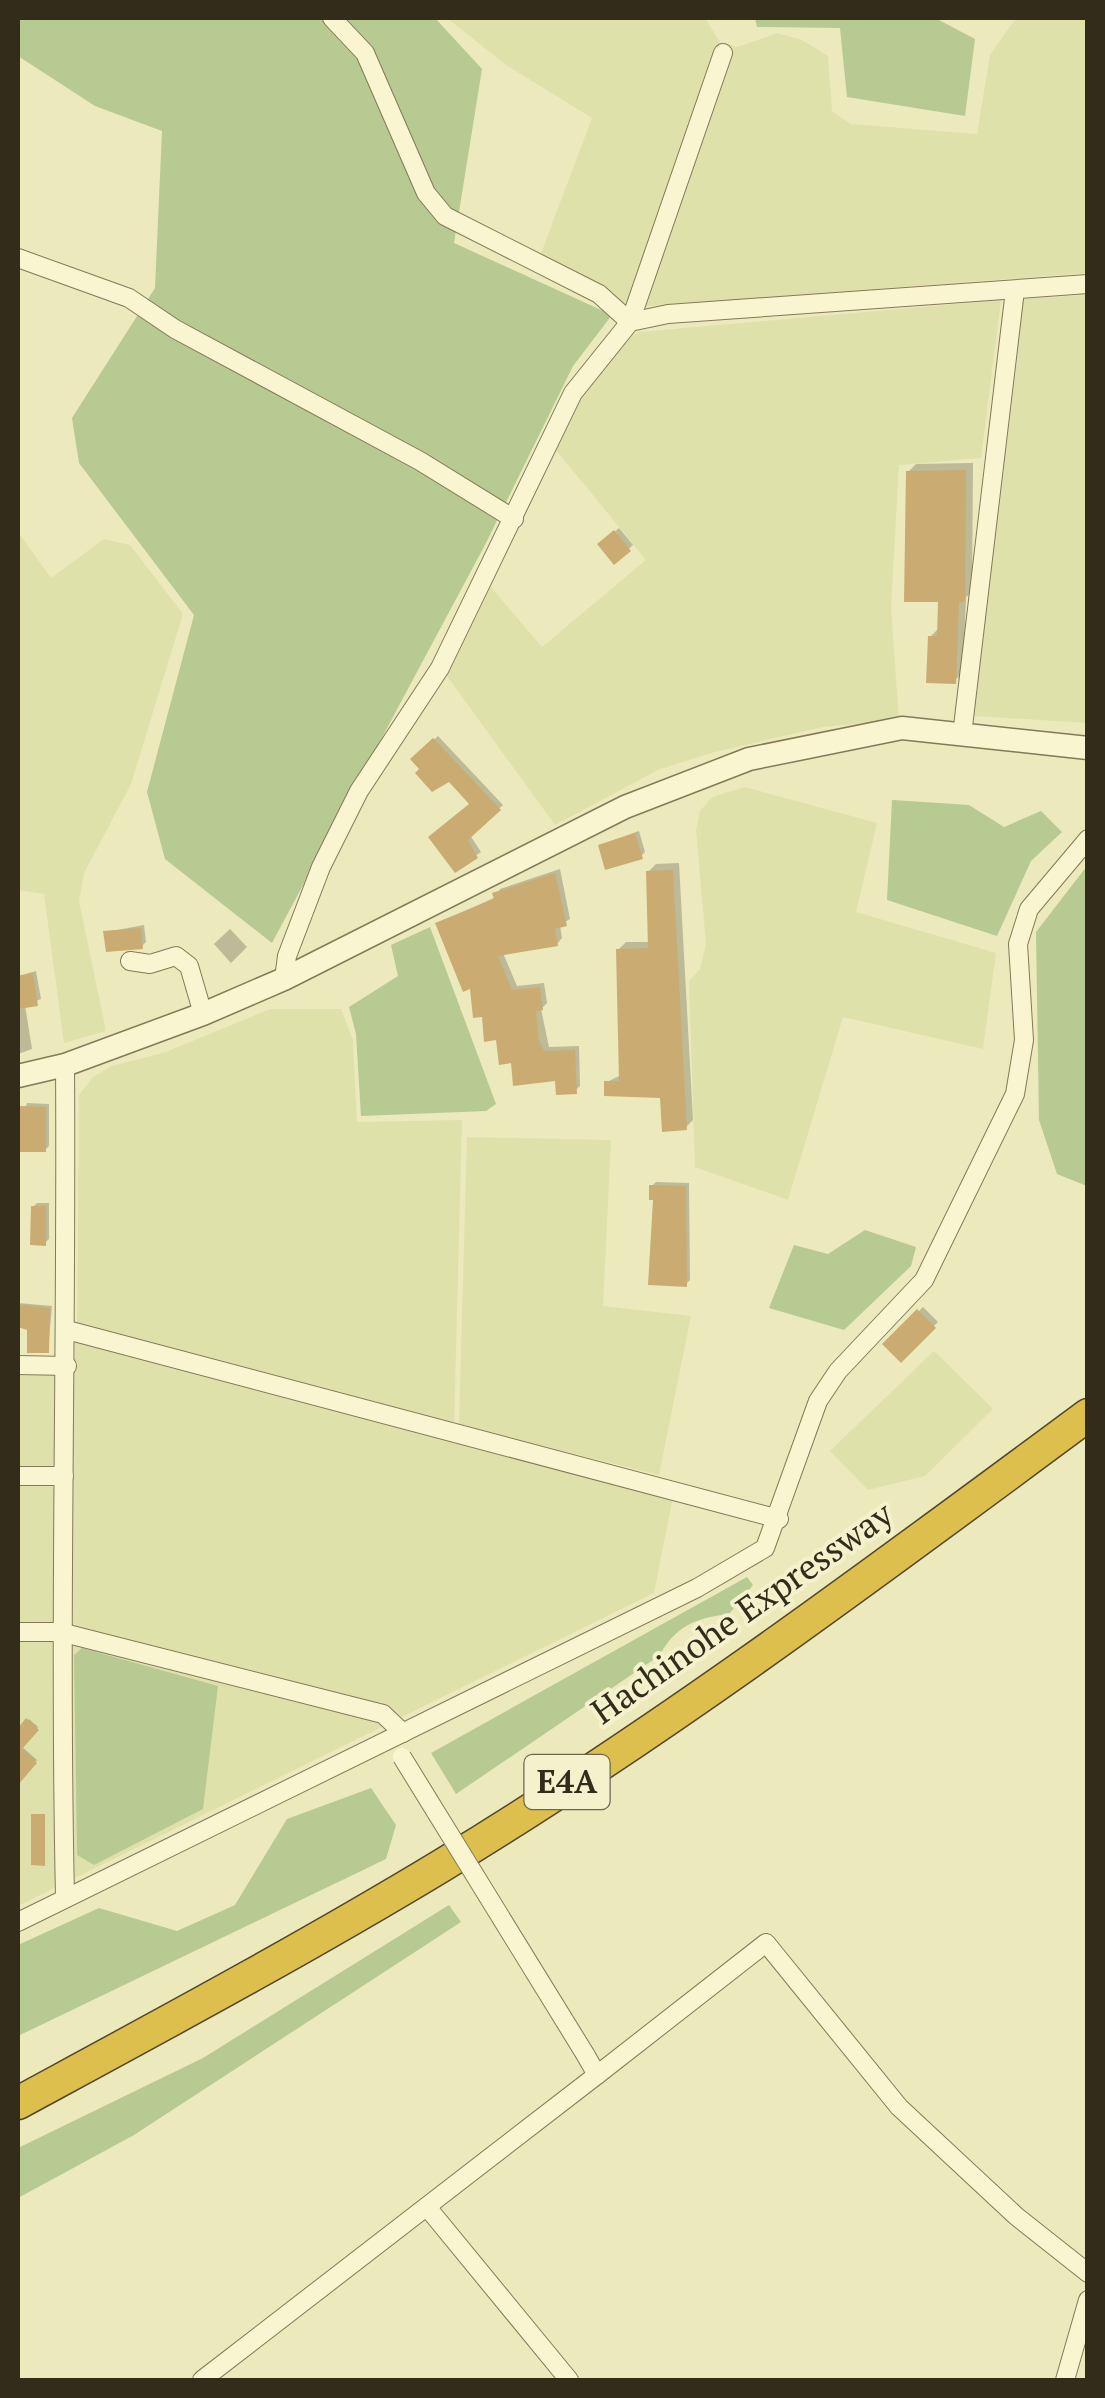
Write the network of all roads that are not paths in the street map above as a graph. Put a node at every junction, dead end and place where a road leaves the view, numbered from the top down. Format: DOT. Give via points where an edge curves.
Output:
graph roads {
  1 [pos="332,18"];
  2 [pos="722,53"];
  3 [pos="18,258"];
  4 [pos="1088,284"];
  5 [pos="1015,290"];
  6 [pos="630,322"];
  7 [pos="514,519"];
  8 [pos="962,735"];
  9 [pos="1088,748"];
  10 [pos="1088,839"];
  11 [pos="130,961"];
  12 [pos="284,979"];
  13 [pos="202,1014"];
  14 [pos="64,1065"];
  15 [pos="18,1076"];
  16 [pos="67,1330"];
  17 [pos="18,1365"];
  18 [pos="67,1366"];
  19 [pos="1088,1416"];
  20 [pos="18,1476"];
  21 [pos="64,1476"];
  22 [pos="779,1518"];
  23 [pos="18,1632"];
  24 [pos="60,1632"];
  25 [pos="397,1736"];
  26 [pos="66,1896"];
  27 [pos="18,1922"];
  28 [pos="597,2075"];
  29 [pos="18,2102"];
  30 [pos="427,2207"];
  31 [pos="1088,2273"];
  32 [pos="1088,2300"];
  33 [pos="202,2380"];
  34 [pos="569,2380"];
  35 [pos="1065,2380"];
  1 -- 6 [label="street" via="364,53 426,192 444,216 599,294"];
  2 -- 6 [label="street"];
  3 -- 7 [label="street" via="129,298"];
  4 -- 5 [label="street"];
  5 -- 6 [label="street"];
  5 -- 8 [label="street"];
  6 -- 7 [label="street" via="573,393"];
  7 -- 12 [label="street" via="440,668 359,792 322,867"];
  8 -- 9 [label="street"];
  8 -- 12 [label="street" via="902,728 748,759 625,807"];
  10 -- 22 [label="street" via="1029,908 1018,944 1024,1040 1014,1094 990,1151 924,1280 818,1401"];
  11 -- 13 [label="street" via="150,964 176,956 189,966"];
  12 -- 13 [label="street"];
  13 -- 14 [label="street"];
  14 -- 15 [label="street"];
  14 -- 16 [label="street"];
  16 -- 18 [label="street"];
  16 -- 22 [label="street"];
  17 -- 18 [label="street"];
  18 -- 21 [label="street"];
  19 -- 29 [label="highway, Hachinohe Expressway / E4A" via="691,1700 444,1864 238,1985"];
  20 -- 21 [label="street"];
  21 -- 24 [label="street"];
  22 -- 25 [label="street" via="765,1548 697,1588"];
  23 -- 24 [label="street"];
  24 -- 25 [label="street" via="383,1714"];
  24 -- 26 [label="street"];
  25 -- 26 [label="street"];
  25 -- 28 [label="street, bridge" via="402,1757"];
  26 -- 27 [label="street"];
  28 -- 30 [label="street"];
  28 -- 31 [label="street" via="766,1943 898,2107"];
  30 -- 33 [label="street"];
  30 -- 34 [label="street"];
  32 -- 35 [label="street"];
}
